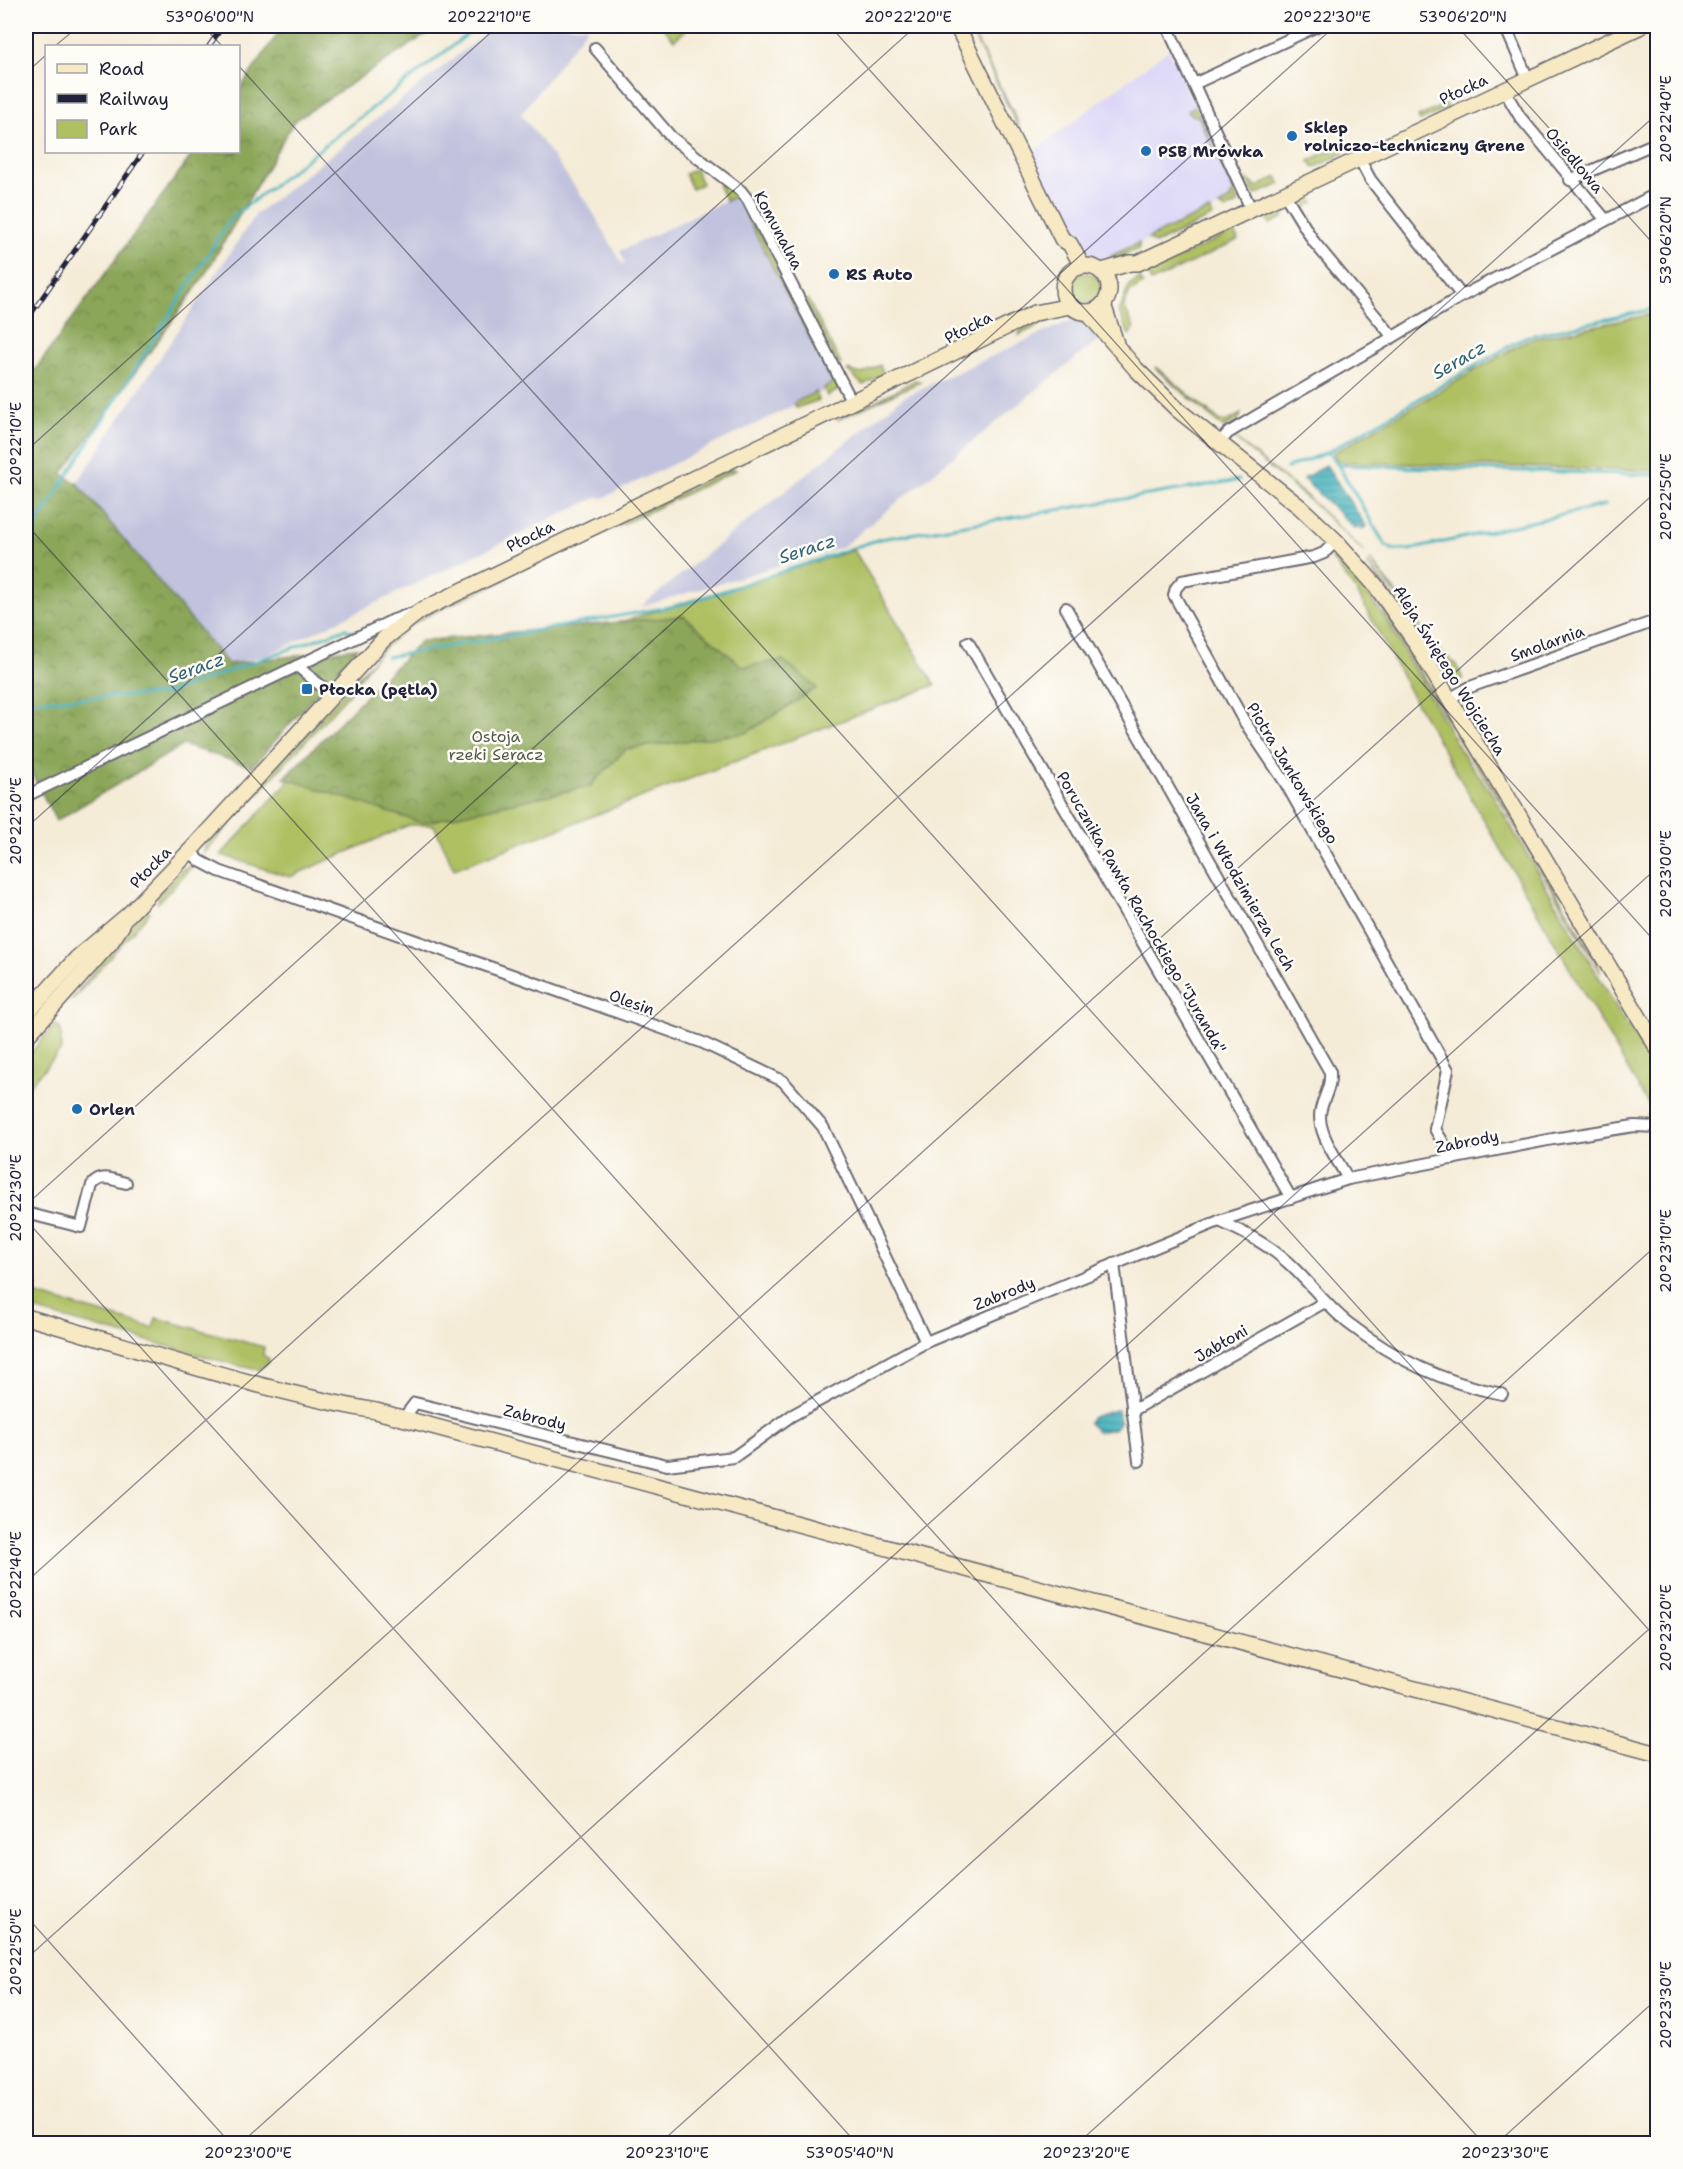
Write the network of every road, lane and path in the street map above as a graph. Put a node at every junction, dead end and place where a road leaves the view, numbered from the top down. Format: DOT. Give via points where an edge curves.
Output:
graph roads {
  1 [pos="957,26"];
  2 [pos="1167,26"];
  3 [pos="1317,26"];
  4 [pos="1505,26"];
  5 [pos="1641,26"];
  6 [pos="595,48"];
  7 [pos="1528,78"];
  8 [pos="1194,84"];
  9 [pos="1504,90"];
  10 [pos="1658,142"];
  11 [pos="1359,158"];
  12 [pos="1570,180"];
  13 [pos="1658,193"];
  14 [pos="1284,194"];
  15 [pos="1251,209"];
  16 [pos="1605,219"];
  17 [pos="1138,263"];
  18 [pos="1076,269"];
  19 [pos="1102,271"];
  20 [pos="1109,288"];
  21 [pos="1063,291"];
  22 [pos="1462,296"];
  23 [pos="1103,304"];
  24 [pos="1070,306"];
  25 [pos="1087,312"];
  26 [pos="1035,313"];
  27 [pos="1394,337"];
  28 [pos="1116,343"];
  29 [pos="852,402"];
  30 [pos="1219,443"];
  31 [pos="1336,541"];
  32 [pos="1066,608"];
  33 [pos="420,611"];
  34 [pos="1658,620"];
  35 [pos="968,642"];
  36 [pos="297,666"];
  37 [pos="332,695"];
  38 [pos="1449,699"];
  39 [pos="26,796"];
  40 [pos="190,851"];
  41 [pos="129,914"];
  42 [pos="31,1008"];
  43 [pos="51,1010"];
  44 [pos="26,1037"];
  45 [pos="1658,1049"];
  46 [pos="1658,1120"];
  47 [pos="1643,1125"];
  48 [pos="1658,1126"];
  49 [pos="1453,1159"];
  50 [pos="1348,1179"];
  51 [pos="126,1183"];
  52 [pos="1291,1198"];
  53 [pos="26,1213"];
  54 [pos="1219,1221"];
  55 [pos="1114,1264"];
  56 [pos="1325,1302"];
  57 [pos="26,1317"];
  58 [pos="926,1342"];
  59 [pos="1502,1394"];
  60 [pos="1132,1411"];
  61 [pos="403,1419"];
  62 [pos="1139,1461"];
  63 [pos="1658,1754"];
  1 -- 18 [label="street" via="1062,239 1070,244"];
  2 -- 8 [label="street"];
  3 -- 8 [label="street"];
  4 -- 7 [label="street"];
  5 -- 7 [label="street, Płocka"];
  6 -- 29 [label="street, Komunalna" via="671,138 741,191"];
  7 -- 9 [label="street, Płocka"];
  8 -- 15 [label="street"];
  9 -- 11 [label="street, Płocka"];
  9 -- 12 [label="street, Osiedlowa" via="1514,109"];
  10 -- 12 [label="street"];
  11 -- 14 [label="street, Płocka"];
  11 -- 22 [label="street" via="1370,179"];
  12 -- 16 [label="street, Osiedlowa"];
  13 -- 16 [label="street"];
  14 -- 15 [label="street, Płocka"];
  14 -- 27 [label="street" via="1314,242"];
  15 -- 17 [label="street, Płocka"];
  16 -- 22 [label="street"];
  17 -- 19 [label="street, Płocka"];
  17 -- 20 [label="street, Płocka"];
  18 -- 19 [label="street" via="1093,266"];
  18 -- 21 [label="street" via="1064,281"];
  19 -- 20 [label="street"];
  20 -- 23 [label="street"];
  21 -- 24 [label="street"];
  21 -- 26 [label="street, Płocka"];
  22 -- 27 [label="street"];
  23 -- 25 [label="street"];
  23 -- 28 [label="street, Aleja Świętego Wojciecha"];
  24 -- 25 [label="street"];
  24 -- 26 [label="street, Płocka"];
  25 -- 28 [label="street, Aleja Świętego Wojciecha"];
  26 -- 29 [label="street, Płocka"];
  27 -- 30 [label="street" via="1258,414"];
  28 -- 30 [label="street, Aleja Świętego Wojciecha" via="1153,387"];
  29 -- 33 [label="street, Płocka"];
  30 -- 31 [label="street, Aleja Świętego Wojciecha"];
  31 -- 38 [label="street, Aleja Świętego Wojciecha" via="1397,614"];
  31 -- 49 [label="street, Piotra Jankowskiego" via="1324,553 1314,556 1182,580 1174,596 1239,712 1285,782 1448,1070 1435,1128"];
  32 -- 50 [label="street, Jana i Włodzimierza Lech" via="1330,1072 1331,1085 1320,1111 1322,1127"];
  33 -- 36 [label="street"];
  33 -- 37 [label="street, Płocka" via="384,639"];
  34 -- 38 [label="street, Smolarnia" via="1470,687"];
  35 -- 52 [label="street, Porucznika Pawła Rachockiego \"Juranda\""];
  36 -- 37 [label="street"];
  36 -- 39 [label="street"];
  37 -- 40 [label="street, Płocka"];
  38 -- 45 [label="street, Aleja Świętego Wojciecha"];
  40 -- 41 [label="street, Płocka"];
  40 -- 58 [label="street, Olesin" via="219,871 701,1042 783,1081 823,1127"];
  41 -- 42 [label="street, Płocka" via="77,958"];
  41 -- 43 [label="street, Płocka" via="110,943"];
  42 -- 43 [label="street, Płocka"];
  43 -- 44 [label="street, Płocka"];
  46 -- 47 [label="street, Zabrody"];
  47 -- 48 [label="street, Zabrody"];
  47 -- 49 [label="street, Zabrody"];
  49 -- 50 [label="street, Zabrody"];
  50 -- 52 [label="street, Zabrody"];
  51 -- 53 [label="street" via="96,1180 81,1227"];
  52 -- 54 [label="street, Zabrody"];
  54 -- 55 [label="street, Zabrody"];
  54 -- 56 [label="street" via="1260,1240 1287,1261"];
  55 -- 58 [label="street, Zabrody"];
  55 -- 60 [label="street"];
  56 -- 59 [label="street" via="1347,1323 1414,1367"];
  56 -- 60 [label="street, Jabłoni"];
  57 -- 61 [label="street" via="273,1378"];
  58 -- 61 [label="street, Zabrody" via="790,1416 734,1457 667,1465 415,1403"];
  60 -- 62 [label="street"];
  61 -- 63 [label="street"];
}
